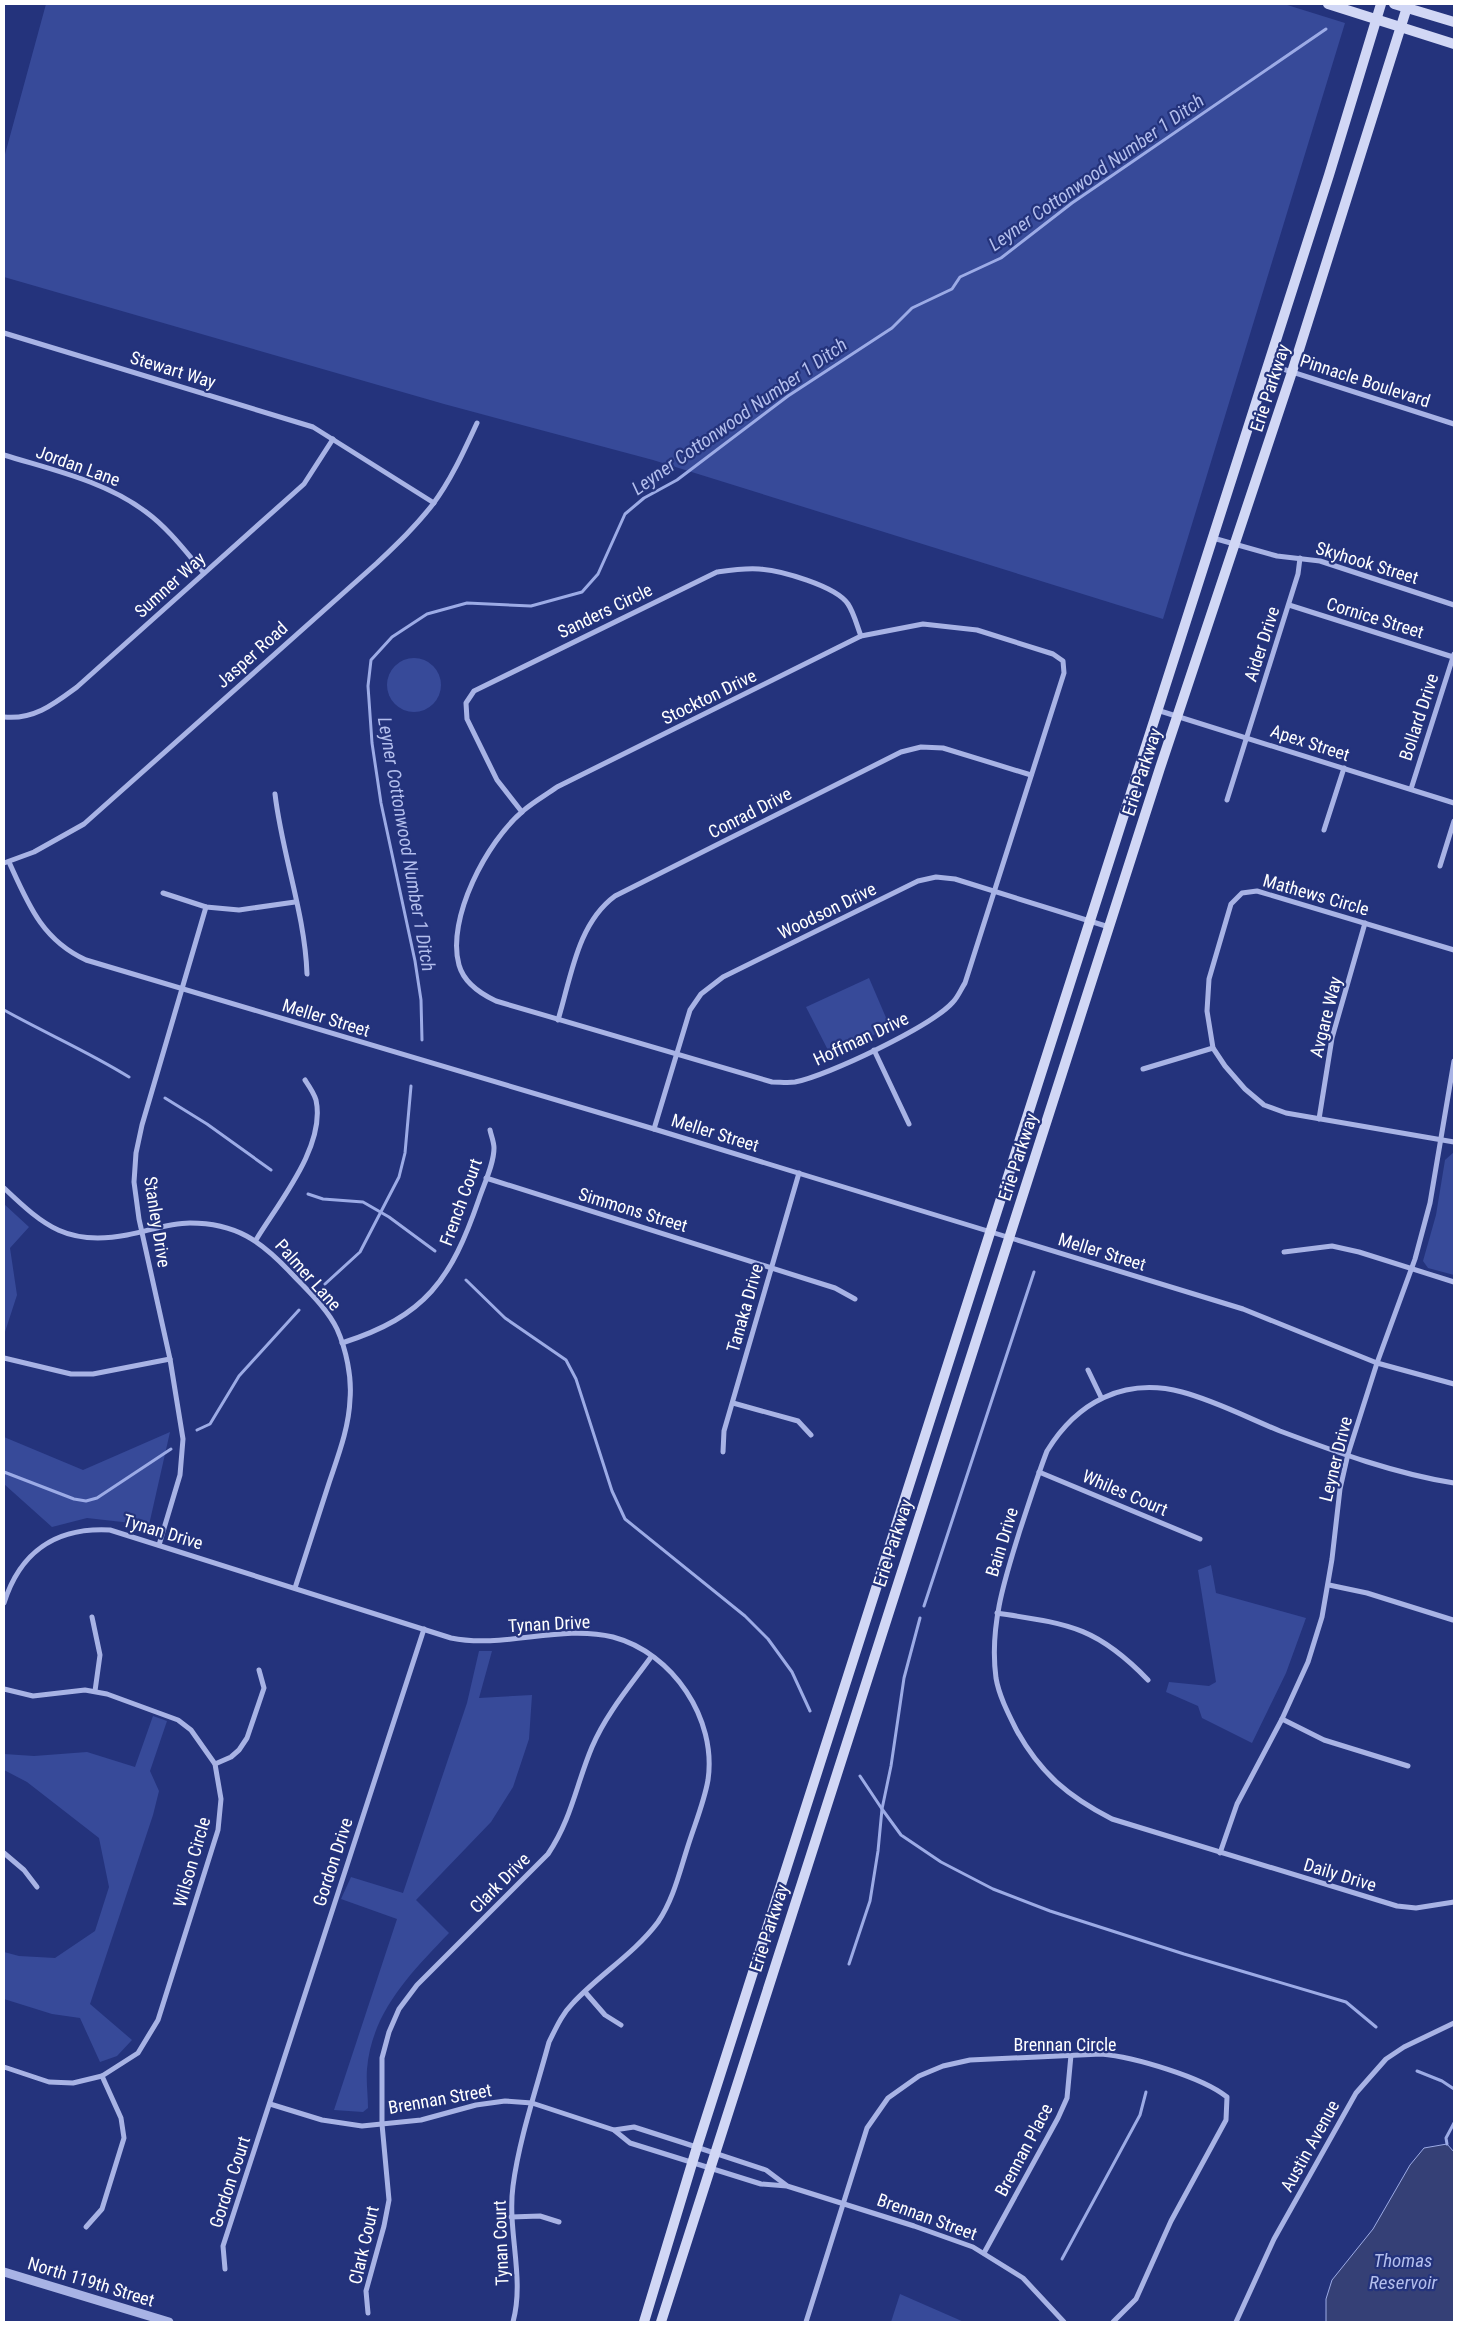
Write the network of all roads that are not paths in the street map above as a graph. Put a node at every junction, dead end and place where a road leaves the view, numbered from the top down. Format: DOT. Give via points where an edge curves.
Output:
graph roads {
  1 [pos="1328,4"];
  2 [pos="1381,4"];
  3 [pos="1394,4"];
  4 [pos="1408,6"];
  5 [pos="1376,20"];
  6 [pos="1454,22"];
  7 [pos="1401,28"];
  8 [pos="1454,44"];
  9 [pos="4,333"];
  10 [pos="1268,364"];
  11 [pos="1292,372"];
  12 [pos="476,423"];
  13 [pos="1454,424"];
  14 [pos="333,439"];
  15 [pos="4,455"];
  16 [pos="434,503"];
  17 [pos="1212,538"];
  18 [pos="1234,545"];
  19 [pos="1300,558"];
  20 [pos="204,573"];
  21 [pos="1289,605"];
  22 [pos="1454,605"];
  23 [pos="861,636"];
  24 [pos="1454,655"];
  25 [pos="1063,661"];
  26 [pos="1157,710"];
  27 [pos="1177,716"];
  28 [pos="4,717"];
  29 [pos="1247,737"];
  30 [pos="1344,768"];
  31 [pos="1031,775"];
  32 [pos="1411,789"];
  33 [pos="275,794"];
  34 [pos="1227,800"];
  35 [pos="1454,803"];
  36 [pos="522,812"];
  37 [pos="1454,822"];
  38 [pos="1324,830"];
  39 [pos="6,862"];
  40 [pos="1440,866"];
  41 [pos="994,892"];
  42 [pos="163,893"];
  43 [pos="295,902"];
  44 [pos="206,907"];
  45 [pos="1090,922"];
  46 [pos="1365,923"];
  47 [pos="1109,927"];
  48 [pos="456,948"];
  49 [pos="1454,950"];
  50 [pos="307,974"];
  51 [pos="183,989"];
  52 [pos="558,1020"];
  53 [pos="1213,1048"];
  54 [pos="874,1050"];
  55 [pos="675,1055"];
  56 [pos="1454,1061"];
  57 [pos="1143,1069"];
  58 [pos="306,1080"];
  59 [pos="1319,1119"];
  60 [pos="909,1124"];
  61 [pos="654,1129"];
  62 [pos="490,1130"];
  63 [pos="1440,1140"];
  64 [pos="1454,1142"];
  65 [pos="799,1173"];
  66 [pos="486,1178"];
  67 [pos="4,1188"];
  68 [pos="142,1231"];
  69 [pos="990,1232"];
  70 [pos="1008,1238"];
  71 [pos="256,1240"];
  72 [pos="1284,1252"];
  73 [pos="771,1268"];
  74 [pos="1411,1270"];
  75 [pos="1454,1282"];
  76 [pos="855,1299"];
  77 [pos="342,1343"];
  78 [pos="4,1358"];
  79 [pos="170,1359"];
  80 [pos="1377,1363"];
  81 [pos="1088,1370"];
  82 [pos="1454,1384"];
  83 [pos="1102,1397"];
  84 [pos="733,1402"];
  85 [pos="812,1435"];
  86 [pos="723,1452"];
  87 [pos="1348,1454"];
  88 [pos="1039,1472"];
  89 [pos="1454,1483"];
  90 [pos="1200,1540"];
  91 [pos="158,1545"];
  92 [pos="1329,1585"];
  93 [pos="295,1588"];
  94 [pos="4,1603"];
  95 [pos="997,1613"];
  96 [pos="92,1617"];
  97 [pos="1453,1620"];
  98 [pos="424,1630"];
  99 [pos="651,1657"];
  100 [pos="259,1670"];
  101 [pos="1148,1680"];
  102 [pos="4,1689"];
  103 [pos="95,1691"];
  104 [pos="1282,1719"];
  105 [pos="215,1764"];
  106 [pos="1408,1766"];
  107 [pos="4,1853"];
  108 [pos="1220,1853"];
  109 [pos="37,1887"];
  110 [pos="1454,1902"];
  111 [pos="585,1992"];
  112 [pos="1454,2023"];
  113 [pos="621,2025"];
  114 [pos="1072,2055"];
  115 [pos="4,2067"];
  116 [pos="102,2076"];
  117 [pos="270,2104"];
  118 [pos="532,2104"];
  119 [pos="382,2124"];
  120 [pos="614,2130"];
  121 [pos="698,2147"];
  122 [pos="714,2153"];
  123 [pos="693,2162"];
  124 [pos="710,2168"];
  125 [pos="787,2186"];
  126 [pos="843,2203"];
  127 [pos="512,2216"];
  128 [pos="559,2222"];
  129 [pos="86,2227"];
  130 [pos="984,2253"];
  131 [pos="224,2269"];
  132 [pos="4,2272"];
  133 [pos="368,2313"];
  134 [pos="169,2322"];
  135 [pos="513,2322"];
  136 [pos="644,2322"];
  137 [pos="661,2322"];
  138 [pos="806,2322"];
  139 [pos="1064,2322"];
  140 [pos="1113,2322"];
  141 [pos="1236,2322"];
  1 -- 5 [label="main road"];
  2 -- 5 [label="main road, Erie Parkway"];
  3 -- 4 [label="main road"];
  4 -- 6 [label="main road"];
  4 -- 7 [label="main road, Erie Parkway"];
  5 -- 7 [label="main road"];
  5 -- 10 [label="main road, Erie Parkway"];
  7 -- 8 [label="main road"];
  7 -- 11 [label="main road, Erie Parkway"];
  9 -- 14 [label="street, Stewart Way" via="313,427"];
  10 -- 11 [label="street, Pinnacle Boulevard"];
  10 -- 17 [label="main road, Erie Parkway"];
  11 -- 13 [label="street, Pinnacle Boulevard"];
  11 -- 18 [label="main road, Erie Parkway"];
  12 -- 16 [label="street, Jasper Road" via="458,463"];
  14 -- 16 [label="street, Stewart Way"];
  14 -- 20 [label="street, Sumner Way" via="304,484"];
  15 -- 20 [label="street, Jordan Lane" via="98,485 122,496 147,512"];
  16 -- 39 [label="street, Jasper Road" via="409,533 377,563 108,804 58,840"];
  17 -- 18 [label="street, Skyhook Street"];
  17 -- 26 [label="main road, Erie Parkway"];
  18 -- 19 [label="street, Skyhook Street"];
  18 -- 27 [label="main road, Erie Parkway"];
  19 -- 21 [label="street, Aider Drive"];
  19 -- 22 [label="street, Skyhook Street" via="1320,561"];
  20 -- 28 [label="street, Sumner Way" via="77,687 45,711 17,719"];
  21 -- 24 [label="street, Cornice Street"];
  21 -- 29 [label="street, Aider Drive"];
  23 -- 25 [label="street, Stockton Drive" via="923,624 958,627 1053,654"];
  23 -- 36 [label="street, Stockton Drive" via="557,787"];
  23 -- 36 [label="street, Sanders Circle" via="848,603 839,594 776,572 738,568 716,572 474,691 466,703 467,719 497,780"];
  24 -- 32 [label="street, Bollard Drive"];
  25 -- 31 [label="street, Hoffman Drive" via="1064,673"];
  26 -- 27 [label="street, Apex Street"];
  26 -- 45 [label="main road, Erie Parkway"];
  27 -- 29 [label="street, Apex Street"];
  27 -- 47 [label="main road, Erie Parkway"];
  29 -- 30 [label="street, Apex Street"];
  29 -- 34 [label="street, Aider Drive"];
  30 -- 32 [label="street, Apex Street"];
  30 -- 38 [label="street"];
  31 -- 41 [label="street, Hoffman Drive"];
  31 -- 52 [label="street, Conrad Drive" via="943,748 901,752 615,896 595,915 584,934"];
  32 -- 35 [label="street, Apex Street"];
  33 -- 43 [label="street"];
  36 -- 48 [label="street, Stockton Drive" via="479,868 460,919"];
  37 -- 40 [label="street"];
  39 -- 51 [label="street, Meller Street" via="29,908 53,940 69,952 107,968"];
  41 -- 45 [label="street, Woodson Drive"];
  41 -- 54 [label="street, Hoffman Drive" via="965,982 953,1002 935,1018"];
  41 -- 55 [label="street, Woodson Drive" via="955,879 918,881 723,978 701,994 690,1010"];
  42 -- 44 [label="street"];
  43 -- 44 [label="street" via="248,909"];
  43 -- 50 [label="street" via="306,950"];
  44 -- 51 [label="street, Stanley Drive"];
  45 -- 47 [label="street, Woodson Drive"];
  45 -- 69 [label="main road, Erie Parkway"];
  46 -- 49 [label="street, Mathews Circle"];
  46 -- 53 [label="street, Mathews Circle" via="1257,891 1242,893 1231,904 1208,979 1207,1011"];
  46 -- 59 [label="street, Avgare Way" via="1332,1038"];
  47 -- 70 [label="main road, Erie Parkway"];
  48 -- 52 [label="street, Hoffman Drive" via="459,966 468,981 485,996"];
  51 -- 61 [label="street, Meller Street"];
  51 -- 68 [label="street, Stanley Drive" via="136,1153 134,1182"];
  52 -- 55 [label="street, Hoffman Drive"];
  53 -- 57 [label="street"];
  53 -- 59 [label="street, Mathews Circle" via="1245,1089 1264,1105 1286,1114"];
  54 -- 55 [label="street, Hoffman Drive" via="816,1076 794,1082 772,1082"];
  54 -- 60 [label="street"];
  55 -- 61 [label="street, Woodson Drive"];
  56 -- 63 [label="street, Leyner Drive"];
  58 -- 71 [label="street" via="316,1099 317,1122 313,1141 305,1160"];
  59 -- 63 [label="street, Mathews Circle"];
  61 -- 65 [label="street, Meller Street"];
  62 -- 66 [label="street, French Court" via="494,1148"];
  63 -- 64 [label="street, Mathews Circle"];
  63 -- 74 [label="street, Leyner Drive" via="1430,1203"];
  65 -- 69 [label="street, Meller Street"];
  65 -- 73 [label="street, Tanaka Drive"];
  66 -- 73 [label="street, Simmons Street"];
  66 -- 77 [label="street, French Court" via="459,1252 440,1282 423,1301 398,1320"];
  67 -- 68 [label="street, Palmer Lane" via="51,1227 65,1234 97,1239"];
  68 -- 71 [label="street, Palmer Lane" via="189,1223 217,1225"];
  68 -- 79 [label="street, Stanley Drive"];
  69 -- 70 [label="street, Meller Street"];
  69 -- 121 [label="main road, Erie Parkway"];
  70 -- 80 [label="street, Meller Street" via="1243,1309"];
  70 -- 122 [label="main road, Erie Parkway"];
  71 -- 77 [label="street, Palmer Lane" via="317,1300 336,1327"];
  72 -- 74 [label="street" via="1332,1246"];
  73 -- 76 [label="street, Simmons Street" via="835,1288"];
  73 -- 84 [label="street, Tanaka Drive"];
  74 -- 75 [label="street"];
  74 -- 80 [label="street, Leyner Drive"];
  77 -- 93 [label="street, Palmer Lane" via="349,1372 351,1398 348,1421"];
  78 -- 79 [label="street" via="71,1374"];
  79 -- 91 [label="street, Stanley Drive" via="182,1422 183,1454 180,1475"];
  80 -- 82 [label="street, Meller Street"];
  80 -- 87 [label="street, Leyner Drive"];
  81 -- 83 [label="street"];
  83 -- 87 [label="street, Bain Drive" via="1156,1388 1181,1392"];
  83 -- 88 [label="street, Bain Drive" via="1058,1434"];
  84 -- 85 [label="street" via="798,1421"];
  84 -- 86 [label="street, Tanaka Drive" via="724,1431"];
  87 -- 89 [label="street" via="1428,1479"];
  87 -- 92 [label="street, Leyner Drive" via="1340,1489"];
  88 -- 90 [label="street, Whiles Court"];
  88 -- 95 [label="street, Bain Drive"];
  91 -- 93 [label="street, Tynan Drive"];
  91 -- 94 [label="street, Tynan Drive" via="110,1530 66,1534 34,1553 9,1588"];
  92 -- 97 [label="street" via="1367,1593"];
  92 -- 104 [label="street, Leyner Drive" via="1308,1662"];
  93 -- 98 [label="street, Tynan Drive"];
  95 -- 101 [label="street" via="1076,1628 1109,1645"];
  95 -- 108 [label="street, Bain Drive" via="994,1650 1000,1694 1027,1749 1054,1782 1112,1819"];
  96 -- 103 [label="street" via="100,1655"];
  98 -- 99 [label="street, Tynan Drive" via="466,1641 590,1634 612,1637"];
  98 -- 117 [label="street, Gordon Drive"];
  99 -- 111 [label="street, Tynan Drive" via="686,1690 698,1712 709,1758 708,1780 672,1898 639,1945"];
  99 -- 119 [label="street, Clark Drive" via="604,1722 562,1833 548,1854 417,1985 399,2009 382,2058"];
  100 -- 105 [label="street" via="264,1688 248,1738 231,1757"];
  102 -- 103 [label="street, Wilson Circle" via="33,1696 71,1690"];
  103 -- 105 [label="street, Wilson Circle" via="178,1720 191,1730"];
  104 -- 106 [label="street" via="1324,1740"];
  104 -- 108 [label="street, Leyner Drive" via="1237,1804"];
  105 -- 116 [label="street, Wilson Circle" via="222,1799 218,1830 158,2020 138,2053"];
  107 -- 109 [label="street" via="24,1870"];
  108 -- 110 [label="street, Daily Drive" via="1396,1906 1416,1908"];
  111 -- 113 [label="street" via="605,2015"];
  111 -- 118 [label="street, Tynan Drive" via="559,2022 549,2042"];
  112 -- 141 [label="street, Austin Avenue" via="1386,2059 1356,2093 1274,2239"];
  114 -- 126 [label="street, Brennan Circle" via="970,2060 919,2076 888,2098 867,2128"];
  114 -- 130 [label="street, Brennan Place" via="1066,2098 1058,2118"];
  114 -- 140 [label="street, Brennan Circle" via="1118,2056 1214,2086 1227,2097 1226,2120 1171,2221 1136,2300"];
  115 -- 116 [label="street, Wilson Circle" via="49,2082 73,2083"];
  116 -- 129 [label="street" via="121,2118 124,2138 102,2209"];
  117 -- 119 [label="street, Brennan Street" via="322,2120 362,2126"];
  117 -- 131 [label="street, Gordon Court" via="223,2246"];
  118 -- 119 [label="street, Brennan Street" via="505,2101 421,2120"];
  118 -- 120 [label="street, Brennan Street"];
  118 -- 127 [label="street, Tynan Court" via="513,2185"];
  119 -- 133 [label="street, Clark Court" via="389,2200 366,2290"];
  120 -- 121 [label="street, Brennan Street" via="634,2127"];
  120 -- 123 [label="street, Brennan Street" via="630,2143"];
  121 -- 122 [label="street, Brennan Street"];
  121 -- 123 [label="main road, Erie Parkway"];
  122 -- 124 [label="main road, Erie Parkway"];
  122 -- 125 [label="street, Brennan Street" via="766,2170"];
  123 -- 124 [label="street, Brennan Street"];
  123 -- 136 [label="main road, Erie Parkway"];
  124 -- 125 [label="street, Brennan Street" via="761,2184"];
  124 -- 137 [label="main road, Erie Parkway"];
  125 -- 126 [label="street, Brennan Street"];
  126 -- 130 [label="street, Brennan Street" via="952,2238"];
  126 -- 138 [label="street, Brennan Circle"];
  127 -- 128 [label="street" via="540,2216"];
  127 -- 135 [label="street, Tynan Court" via="518,2306"];
  130 -- 139 [label="street, Brennan Street" via="1023,2278"];
  132 -- 134 [label="street, North 119th Street"];
}
